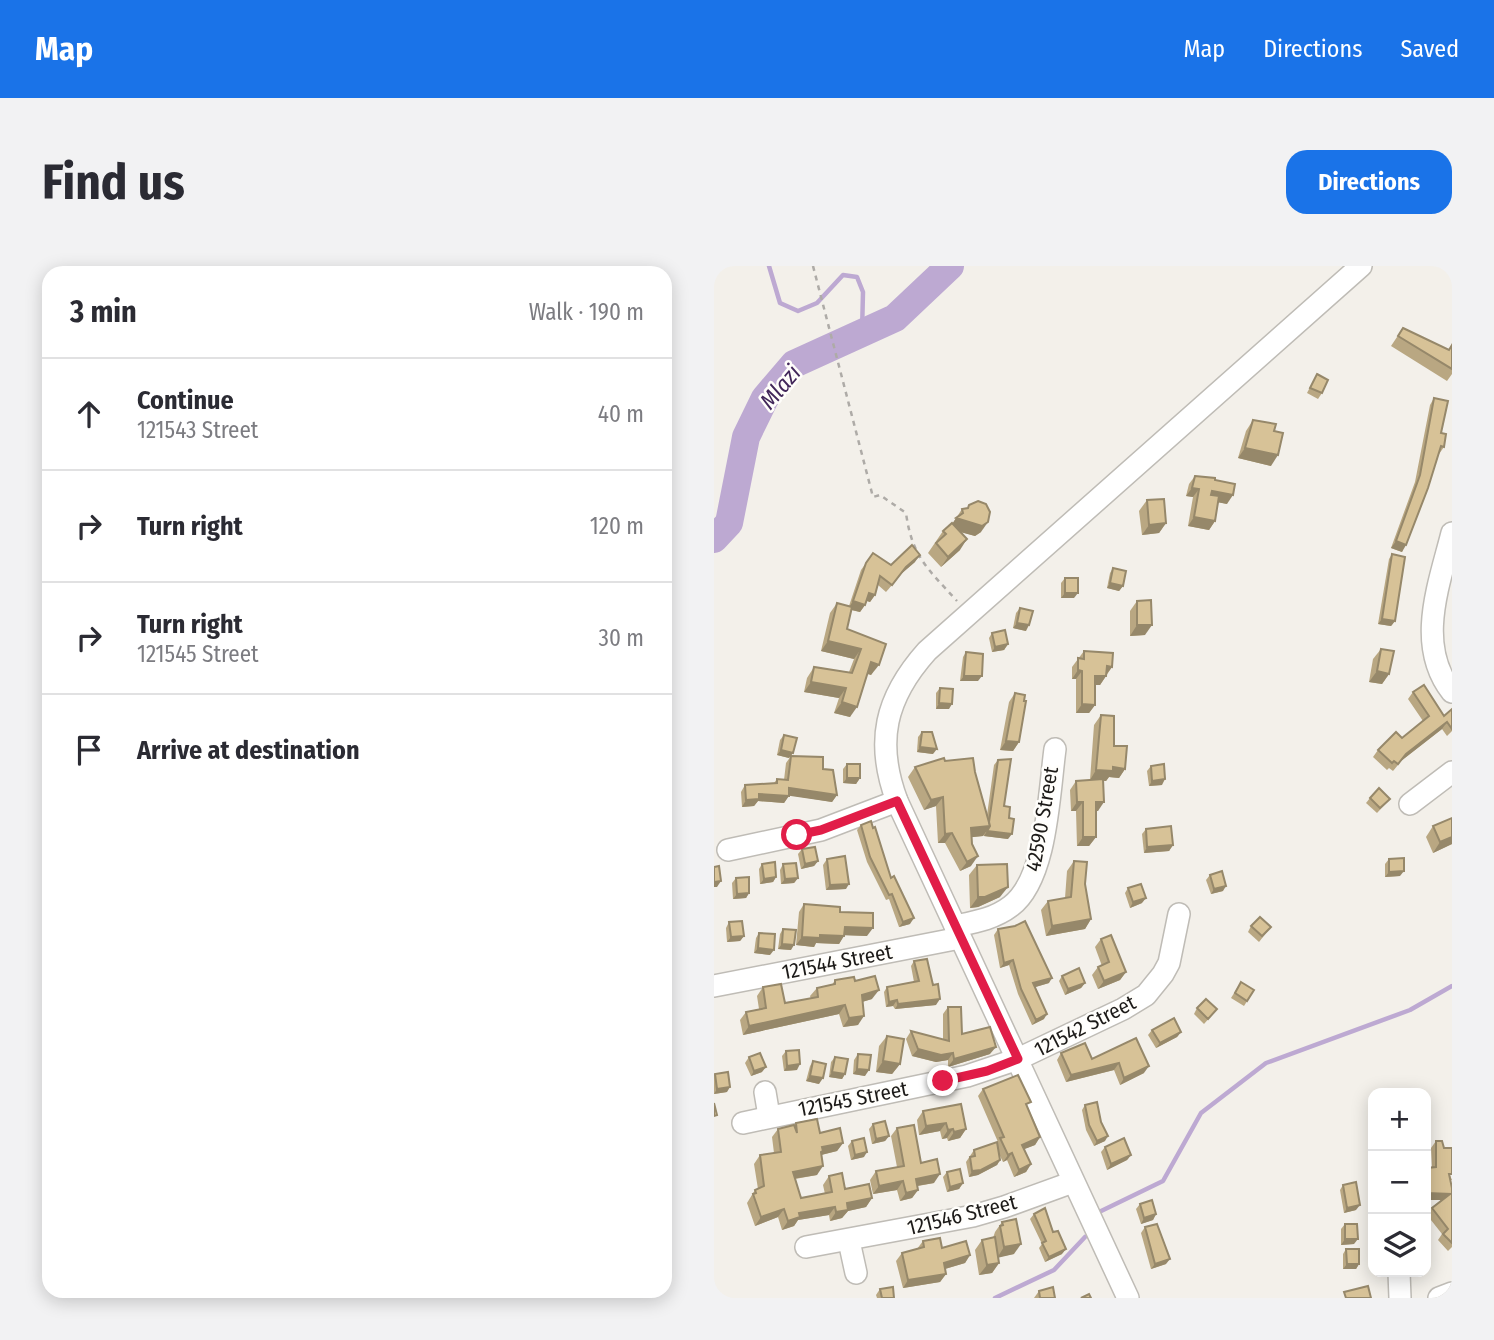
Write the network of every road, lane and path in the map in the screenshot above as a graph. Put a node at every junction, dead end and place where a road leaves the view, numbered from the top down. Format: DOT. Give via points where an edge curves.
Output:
graph roads {
  1 [pos="813,266"];
  2 [pos="1361,266"];
  3 [pos="1452,533"];
  4 [pos="968,614"];
  5 [pos="1452,692"];
  6 [pos="1055,749"];
  7 [pos="1452,772"];
  8 [pos="897,801"];
  9 [pos="1410,804"];
  10 [pos="728,850"];
  11 [pos="1179,914"];
  12 [pos="958,932"];
  13 [pos="714,986"];
  14 [pos="1018,1059"];
  15 [pos="765,1092"];
  16 [pos="769,1116"];
  17 [pos="743,1122"];
  18 [pos="1073,1182"];
  19 [pos="849,1241"];
  20 [pos="806,1247"];
  21 [pos="856,1273"];
  22 [pos="1399,1277"];
  23 [pos="1452,1293"];
  24 [pos="1128,1298"];
  25 [pos="1400,1298"];
  26 [pos="1439,1298"];
  1 -- 4 [label="path" via="873,497 880,495 906,513 910,537 923,563"];
  2 -- 4 [label="street"];
  3 -- 5 [label="street" via="1431,638 1433,656"];
  4 -- 8 [label="street" via="927,651 897,692 885,739 889,779"];
  6 -- 12 [label="street, 42590 Street" via="1037,868 1027,890 1002,912"];
  7 -- 9 [label="street"];
  8 -- 10 [label="street" via="821,830"];
  8 -- 12 [label="street"];
  11 -- 14 [label="street, 121542 Street" via="1169,963 1146,995"];
  12 -- 13 [label="street, 121544 Street"];
  12 -- 14 [label="street"];
  14 -- 16 [label="street, 121545 Street" via="967,1076"];
  14 -- 18 [label="street"];
  15 -- 16 [label="street, 121545 Street"];
  16 -- 17 [label="street, 121545 Street"];
  18 -- 19 [label="street, 121546 Street" via="991,1211"];
  18 -- 24 [label="street"];
  19 -- 20 [label="street, 121546 Street"];
  19 -- 21 [label="street"];
  22 -- 25 [label="street"];
  23 -- 26 [label="street"];
}
